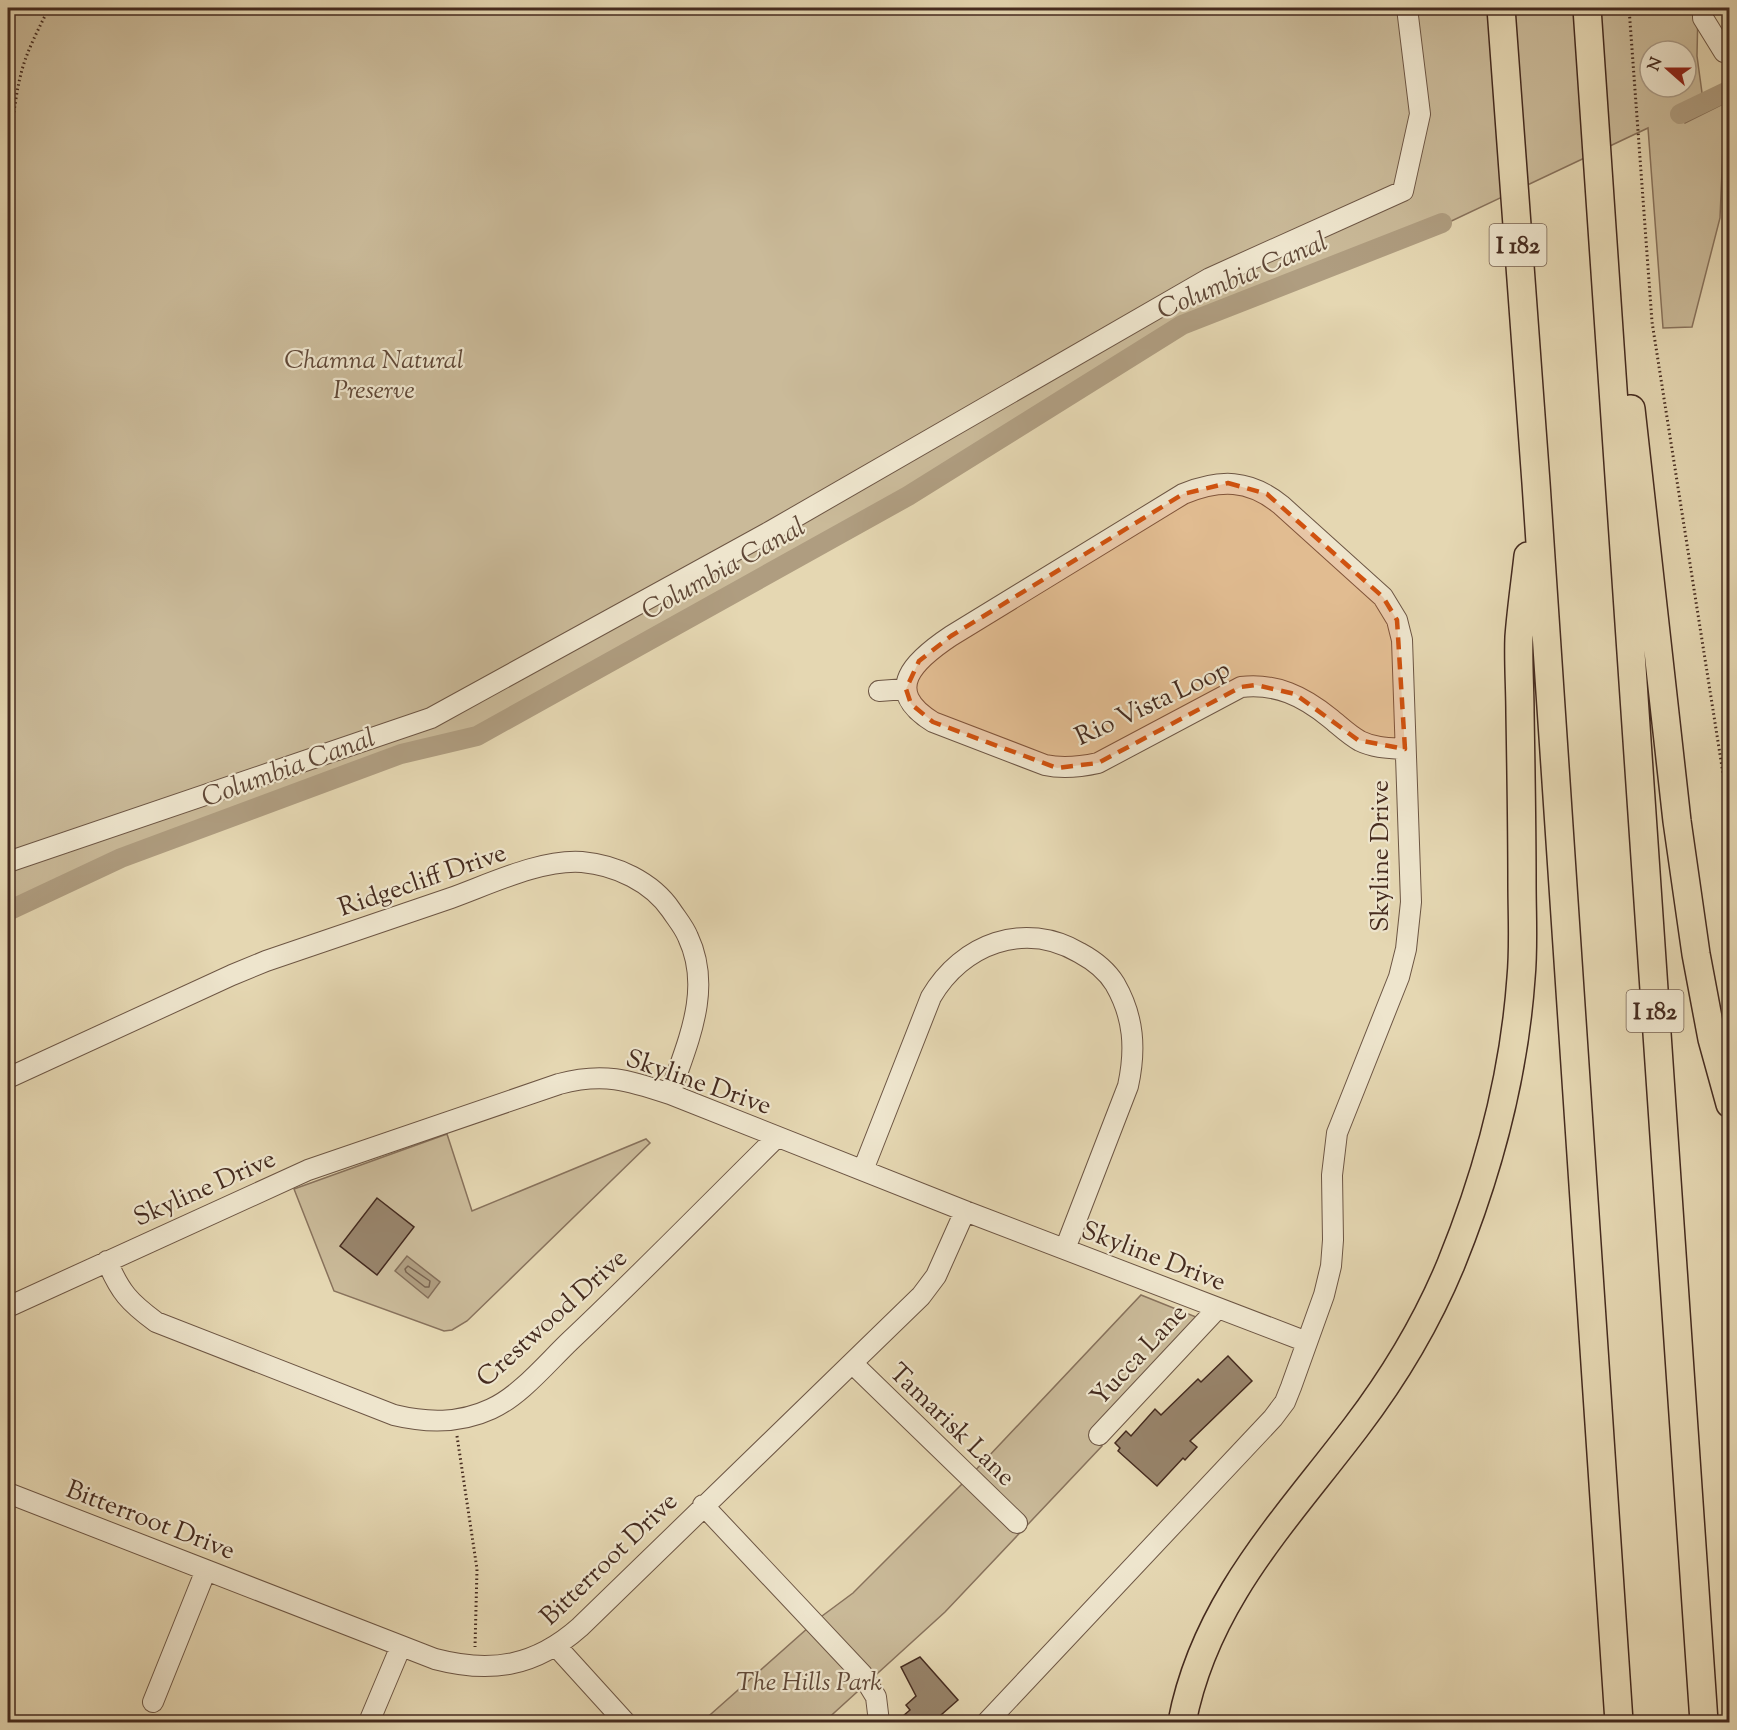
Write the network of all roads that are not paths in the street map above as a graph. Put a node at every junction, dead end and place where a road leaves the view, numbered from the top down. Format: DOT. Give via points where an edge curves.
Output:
graph roads {
  1 [pos="1407,8"];
  2 [pos="1501,8"];
  3 [pos="1587,8"];
  4 [pos="1703,8"];
  5 [pos="1730,52"];
  6 [pos="1607,300"];
  7 [pos="1536,483"];
  8 [pos="906,689"];
  9 [pos="879,691"];
  10 [pos="1406,749"];
  11 [pos="8,862"];
  12 [pos="8,1078"];
  13 [pos="670,1094"];
  14 [pos="1730,1104"];
  15 [pos="777,1137"];
  16 [pos="863,1170"];
  17 [pos="964,1211"];
  18 [pos="1065,1249"];
  19 [pos="107,1261"];
  20 [pos="8,1307"];
  21 [pos="1217,1309"];
  22 [pos="1307,1342"];
  23 [pos="852,1364"];
  24 [pos="1099,1435"];
  25 [pos="8,1495"];
  26 [pos="703,1505"];
  27 [pos="1017,1523"];
  28 [pos="206,1570"];
  29 [pos="401,1646"];
  30 [pos="556,1646"];
  31 [pos="153,1702"];
  32 [pos="369,1722"];
  33 [pos="626,1722"];
  34 [pos="879,1722"];
  35 [pos="987,1722"];
  36 [pos="1182,1722"];
  37 [pos="1618,1722"];
  38 [pos="1704,1722"];
  1 -- 11 [label="street" via="1420,114 1403,191 1210,278 771,531 431,718"];
  2 -- 7 [label="highway, I 182"];
  3 -- 6 [label="highway, I 182"];
  4 -- 5 [label="street" via="1703,18 1724,52"];
  6 -- 14 [label="highway" via="1632,416 1677,821 1696,954 1712,1039"];
  6 -- 38 [label="highway, I 182"];
  7 -- 36 [label="highway" via="1519,638 1522,975 1508,1081 1486,1170 1437,1297 1403,1357 1359,1424 1254,1559 1219,1613 1199,1659"];
  7 -- 37 [label="highway, I 182"];
  8 -- 9 [label="street"];
  8 -- 10 [label="street, Rio Vista Loop" via="911,704 933,722 1057,768 1098,763 1240,687 1256,685 1294,694 1371,746"];
  8 -- 10 [label="street" via="909,673 932,648 1183,494 1204,485 1228,483 1268,494 1383,597 1397,620 1402,640"];
  10 -- 22 [label="street, Skyline Drive" via="1411,902 1406,950 1337,1133 1332,1175 1331,1266"];
  12 -- 13 [label="street, Ridgecliff Drive" via="266,961 533,869 580,862 604,866 646,885 662,898 694,951 699,995"];
  13 -- 15 [label="street, Skyline Drive"];
  13 -- 19 [label="street, Skyline Drive" via="604,1078 581,1078 559,1084 308,1170"];
  15 -- 16 [label="street, Skyline Drive"];
  15 -- 19 [label="street, Crestwood Drive" via="508,1400 455,1420 434,1422 394,1415 156,1322 123,1294"];
  16 -- 17 [label="street, Skyline Drive"];
  16 -- 18 [label="street" via="941,979 976,950 997,942 1021,938 1072,948 1092,960 1114,982 1127,1010 1133,1063 1128,1086"];
  17 -- 18 [label="street, Skyline Drive"];
  17 -- 23 [label="street, Bitterroot Drive" via="936,1276"];
  18 -- 21 [label="street, Skyline Drive"];
  19 -- 20 [label="street, Skyline Drive"];
  21 -- 22 [label="street, Skyline Drive"];
  21 -- 24 [label="street, Yucca Lane"];
  22 -- 35 [label="street, Skyline Drive" via="1285,1402 1273,1418"];
  23 -- 26 [label="street, Bitterroot Drive"];
  23 -- 27 [label="street, Tamarisk Lane"];
  25 -- 28 [label="street, Bitterroot Drive"];
  26 -- 30 [label="street, Bitterroot Drive"];
  26 -- 34 [label="street" via="862,1674 876,1697"];
  28 -- 29 [label="street, Bitterroot Drive"];
  28 -- 31 [label="street"];
  29 -- 30 [label="street, Bitterroot Drive" via="435,1659 475,1667 526,1660"];
  29 -- 32 [label="street"];
  30 -- 33 [label="street"];
}
